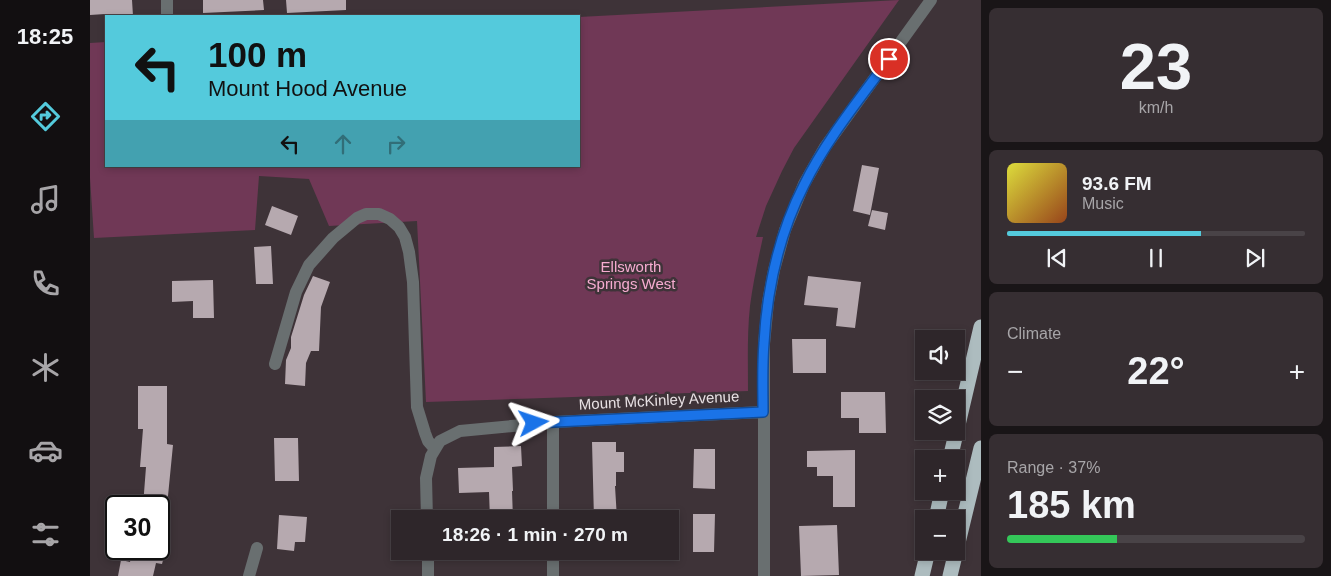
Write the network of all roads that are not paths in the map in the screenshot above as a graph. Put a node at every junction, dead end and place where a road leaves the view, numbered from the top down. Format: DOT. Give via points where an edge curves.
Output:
graph roads {
  1 [pos="166,0"];
  2 [pos="931,0"];
  3 [pos="167,15"];
  4 [pos="981,327"];
  5 [pos="275,364"];
  6 [pos="763,412"];
  7 [pos="553,422"];
  8 [pos="438,445"];
  9 [pos="981,448"];
  10 [pos="952,450"];
  11 [pos="427,510"];
  12 [pos="553,510"];
  13 [pos="965,514"];
  14 [pos="257,548"];
  15 [pos="428,560"];
  16 [pos="553,560"];
  17 [pos="926,560"];
  18 [pos="954,560"];
  19 [pos="951,575"];
  20 [pos="249,576"];
  21 [pos="428,576"];
  22 [pos="553,576"];
  23 [pos="764,576"];
  24 [pos="922,576"];
  1 -- 3 [label="street"];
  2 -- 6 [label="street" via="825,147 794,207 774,270 768,302"];
  4 -- 10 [label="highway"];
  5 -- 8 [label="street" via="296,292 309,264 357,218 379,214 390,219 405,237 409,252 417,408 428,441"];
  6 -- 7 [label="street, Mount McKinley Avenue"];
  6 -- 23 [label="street"];
  7 -- 8 [label="street, Mount McKinley Avenue" via="460,430"];
  7 -- 12 [label="street"];
  8 -- 11 [label="street" via="431,456 426,478"];
  9 -- 13 [label="highway"];
  14 -- 20 [label="street"];
  15 -- 21 [label="street"];
  16 -- 22 [label="street"];
  17 -- 24 [label="highway"];
  18 -- 19 [label="highway"];
}
